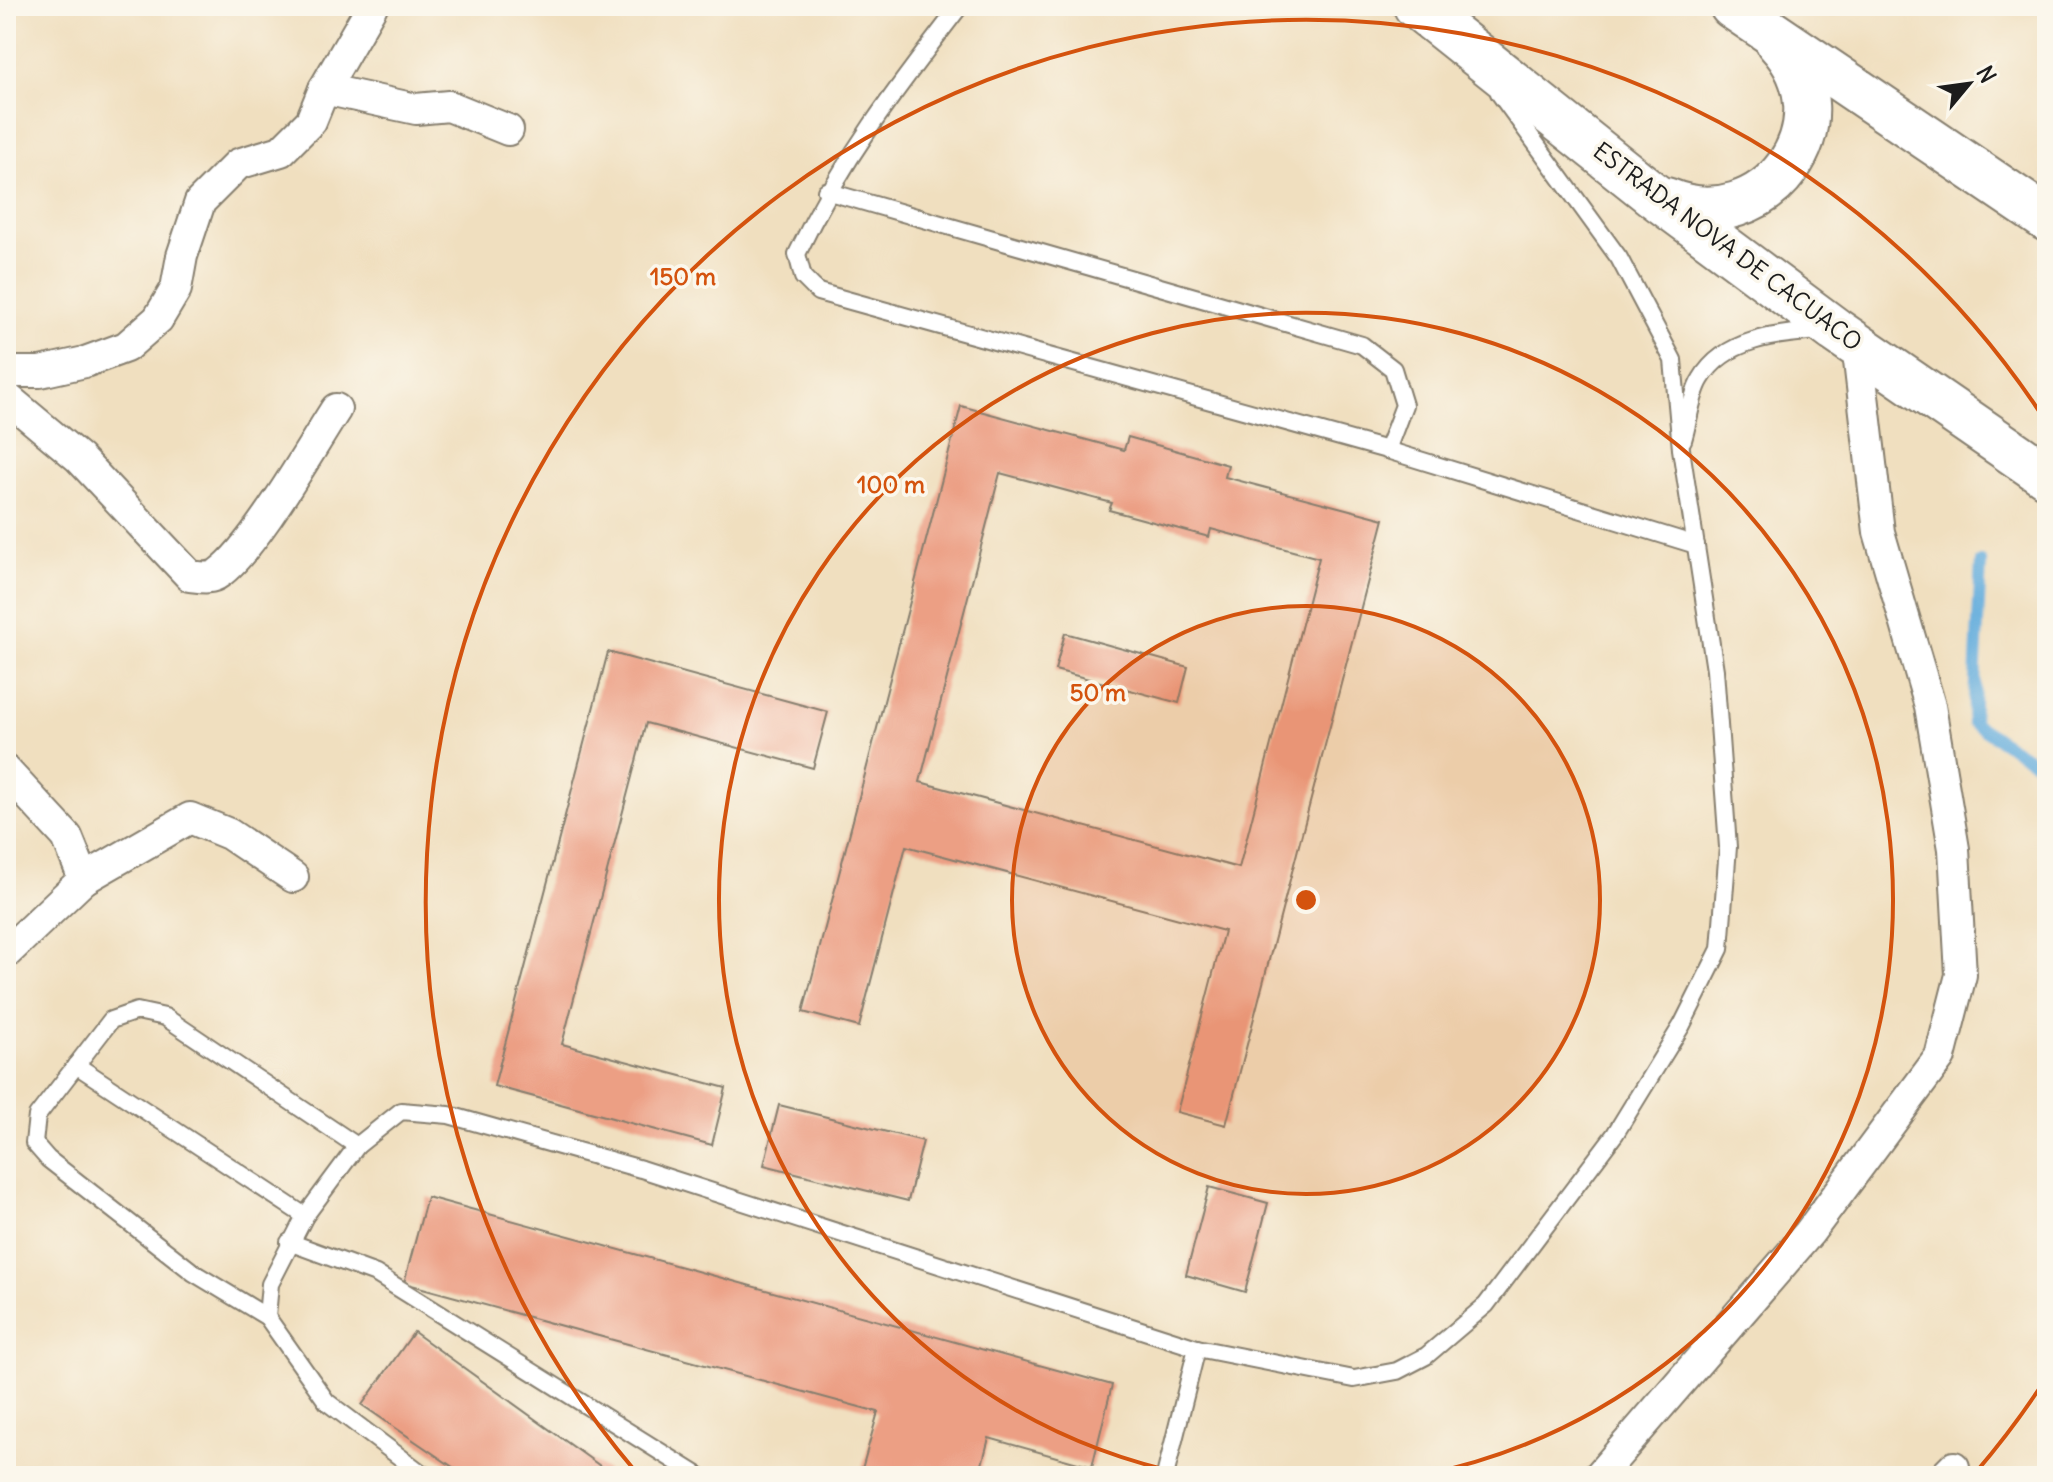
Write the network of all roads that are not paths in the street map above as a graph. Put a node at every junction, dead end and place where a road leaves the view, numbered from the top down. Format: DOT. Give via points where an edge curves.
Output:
graph roads {
  1 [pos="372,6"];
  2 [pos="960,6"];
  3 [pos="1416,6"];
  4 [pos="1732,6"];
  5 [pos="1768,31"];
  6 [pos="1460,39"];
  7 [pos="324,89"];
  8 [pos="508,130"];
  9 [pos="826,191"];
  10 [pos="1652,194"];
  11 [pos="2047,219"];
  12 [pos="1846,337"];
  13 [pos="6,372"];
  14 [pos="6,397"];
  15 [pos="336,409"];
  16 [pos="1681,449"];
  17 [pos="1387,450"];
  18 [pos="2047,476"];
  19 [pos="1696,545"];
  20 [pos="6,771"];
  21 [pos="293,877"];
  22 [pos="84,879"];
  23 [pos="6,953"];
  24 [pos="76,1065"];
  25 [pos="357,1146"];
  26 [pos="305,1216"];
  27 [pos="289,1242"];
  28 [pos="267,1317"];
  29 [pos="1197,1348"];
  30 [pos="425,1476"];
  31 [pos="699,1476"];
  32 [pos="1165,1476"];
  33 [pos="1599,1476"];
  1 -- 7 [label="street"];
  2 -- 9 [label="lane" via="875,115"];
  3 -- 6 [label="main road, ESTRADA NOVA DE CACUACO"];
  4 -- 5 [label="main road"];
  5 -- 10 [label="main road" via="1790,55 1803,84 1806,118 1798,152 1778,180 1751,200 1718,209 1684,207"];
  5 -- 11 [label="main road"];
  6 -- 10 [label="main road, ESTRADA NOVA DE CACUACO"];
  6 -- 16 [label="lane" via="1619,258 1673,360"];
  7 -- 8 [label="street" via="416,109 449,106"];
  7 -- 13 [label="street" via="311,121 281,151 238,164 200,202 176,289 158,319 126,347 85,362 40,372"];
  9 -- 17 [label="lane" via="1362,345 1393,369 1404,405"];
  9 -- 17 [label="lane" via="797,254 803,277 818,292"];
  10 -- 12 [label="main road, ESTRADA NOVA DE CACUACO"];
  12 -- 16 [label="lane" via="1769,335 1731,350 1701,378"];
  12 -- 18 [label="main road, ESTRADA NOVA DE CACUACO"];
  12 -- 33 [label="street" via="1879,532 1930,706 1954,849 1961,975 1940,1057 1809,1233"];
  14 -- 15 [label="street" via="79,458 190,576 207,578 219,573 244,546"];
  16 -- 19 [label="lane"];
  17 -- 19 [label="lane"];
  19 -- 29 [label="lane" via="1715,670 1728,847 1720,949 1682,1025 1615,1134 1486,1305 1426,1356 1397,1371 1354,1379"];
  20 -- 22 [label="street" via="67,837"];
  21 -- 22 [label="street" via="229,834 190,818"];
  22 -- 23 [label="street"];
  24 -- 25 [label="lane" via="111,1020 137,1011 165,1017"];
  24 -- 26 [label="lane"];
  24 -- 28 [label="lane" via="37,1116 34,1143 194,1273"];
  25 -- 26 [label="lane"];
  25 -- 29 [label="lane" via="401,1111 449,1115 641,1169"];
  26 -- 27 [label="lane"];
  27 -- 28 [label="lane" via="270,1284"];
  27 -- 31 [label="lane" via="376,1274"];
  28 -- 30 [label="lane" via="327,1402"];
  29 -- 32 [label="lane"];
}
